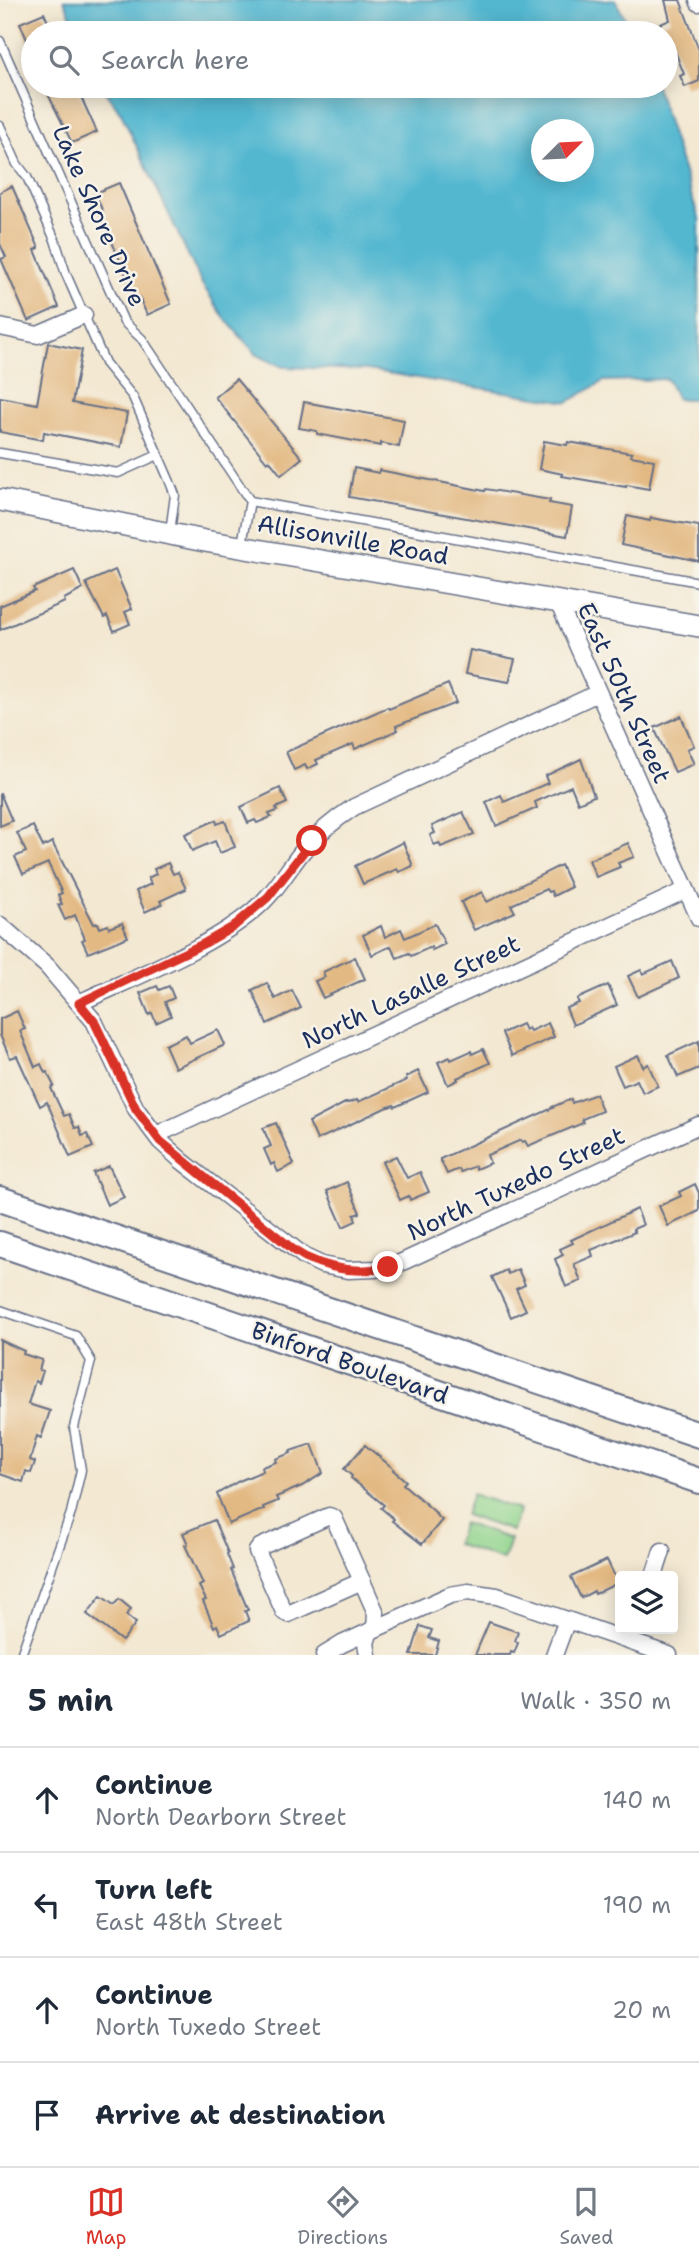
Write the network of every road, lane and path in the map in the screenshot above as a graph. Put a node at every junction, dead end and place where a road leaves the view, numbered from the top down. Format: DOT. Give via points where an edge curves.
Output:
graph roads {
  1 [pos="0,41"];
  2 [pos="21,89"];
  3 [pos="25,98"];
  4 [pos="0,126"];
  5 [pos="84,315"];
  6 [pos="0,327"];
  7 [pos="0,453"];
  8 [pos="159,455"];
  9 [pos="0,500"];
  10 [pos="250,501"];
  11 [pos="169,534"];
  12 [pos="242,547"];
  13 [pos="699,582"];
  14 [pos="558,602"];
  15 [pos="699,626"];
  16 [pos="598,693"];
  17 [pos="687,890"];
  18 [pos="699,918"];
  19 [pos="0,925"];
  20 [pos="79,1003"];
  21 [pos="699,1125"];
  22 [pos="156,1135"];
  23 [pos="0,1199"];
  24 [pos="0,1244"];
  25 [pos="0,1310"];
  26 [pos="699,1435"];
  27 [pos="699,1482"];
  28 [pos="662,1551"];
  29 [pos="656,1571"];
  30 [pos="362,1581"];
  31 [pos="566,1620"];
  32 [pos="373,1630"];
  33 [pos="634,1635"];
  34 [pos="21,1655"];
  35 [pos="324,1655"];
  36 [pos="368,1655"];
  37 [pos="554,1655"];
  38 [pos="669,1655"];
  1 -- 2 [label="lane, Lake Shore Drive"];
  3 -- 10 [label="lane, Lake Shore Drive" via="124,322 142,339"];
  4 -- 5 [label="lane" via="27,177"];
  5 -- 6 [label="street" via="38,335"];
  5 -- 8 [label="lane" via="109,370 133,397"];
  7 -- 8 [label="lane" via="118,473"];
  8 -- 11 [label="lane" via="175,495"];
  9 -- 11 [label="main road, Allisonville Road"];
  10 -- 12 [label="lane"];
  10 -- 13 [label="lane"];
  11 -- 12 [label="main road, Allisonville Road"];
  12 -- 14 [label="main road, Allisonville Road"];
  14 -- 15 [label="main road, Allisonville Road"];
  14 -- 16 [label="street, East 50th Street"];
  16 -- 17 [label="street, East 50th Street"];
  16 -- 20 [label="street" via="354,807 322,830 268,897 233,927"];
  17 -- 18 [label="street, East 50th Street"];
  17 -- 22 [label="street, North Lasalle Street"];
  19 -- 20 [label="street, North Tuxedo Street" via="47,966"];
  20 -- 22 [label="street, North Tuxedo Street" via="94,1021 136,1109"];
  21 -- 22 [label="street, North Tuxedo Street" via="400,1263 348,1270 322,1265 295,1251"];
  23 -- 26 [label="main road, Binford Boulevard"];
  24 -- 27 [label="main road, Binford Boulevard"];
  25 -- 34 [label="lane" via="76,1336 91,1361 74,1427 81,1470 71,1513"];
  28 -- 29 [label="street"];
  30 -- 30 [label="street" via="332,1517 257,1551 288,1614"];
  30 -- 32 [label="street" via="376,1614"];
  31 -- 32 [label="street" via="497,1596 468,1592 444,1597"];
  31 -- 33 [label="street"];
  31 -- 37 [label="street"];
  32 -- 35 [label="street"];
  32 -- 36 [label="street" via="366,1643"];
  33 -- 38 [label="street"];
}
